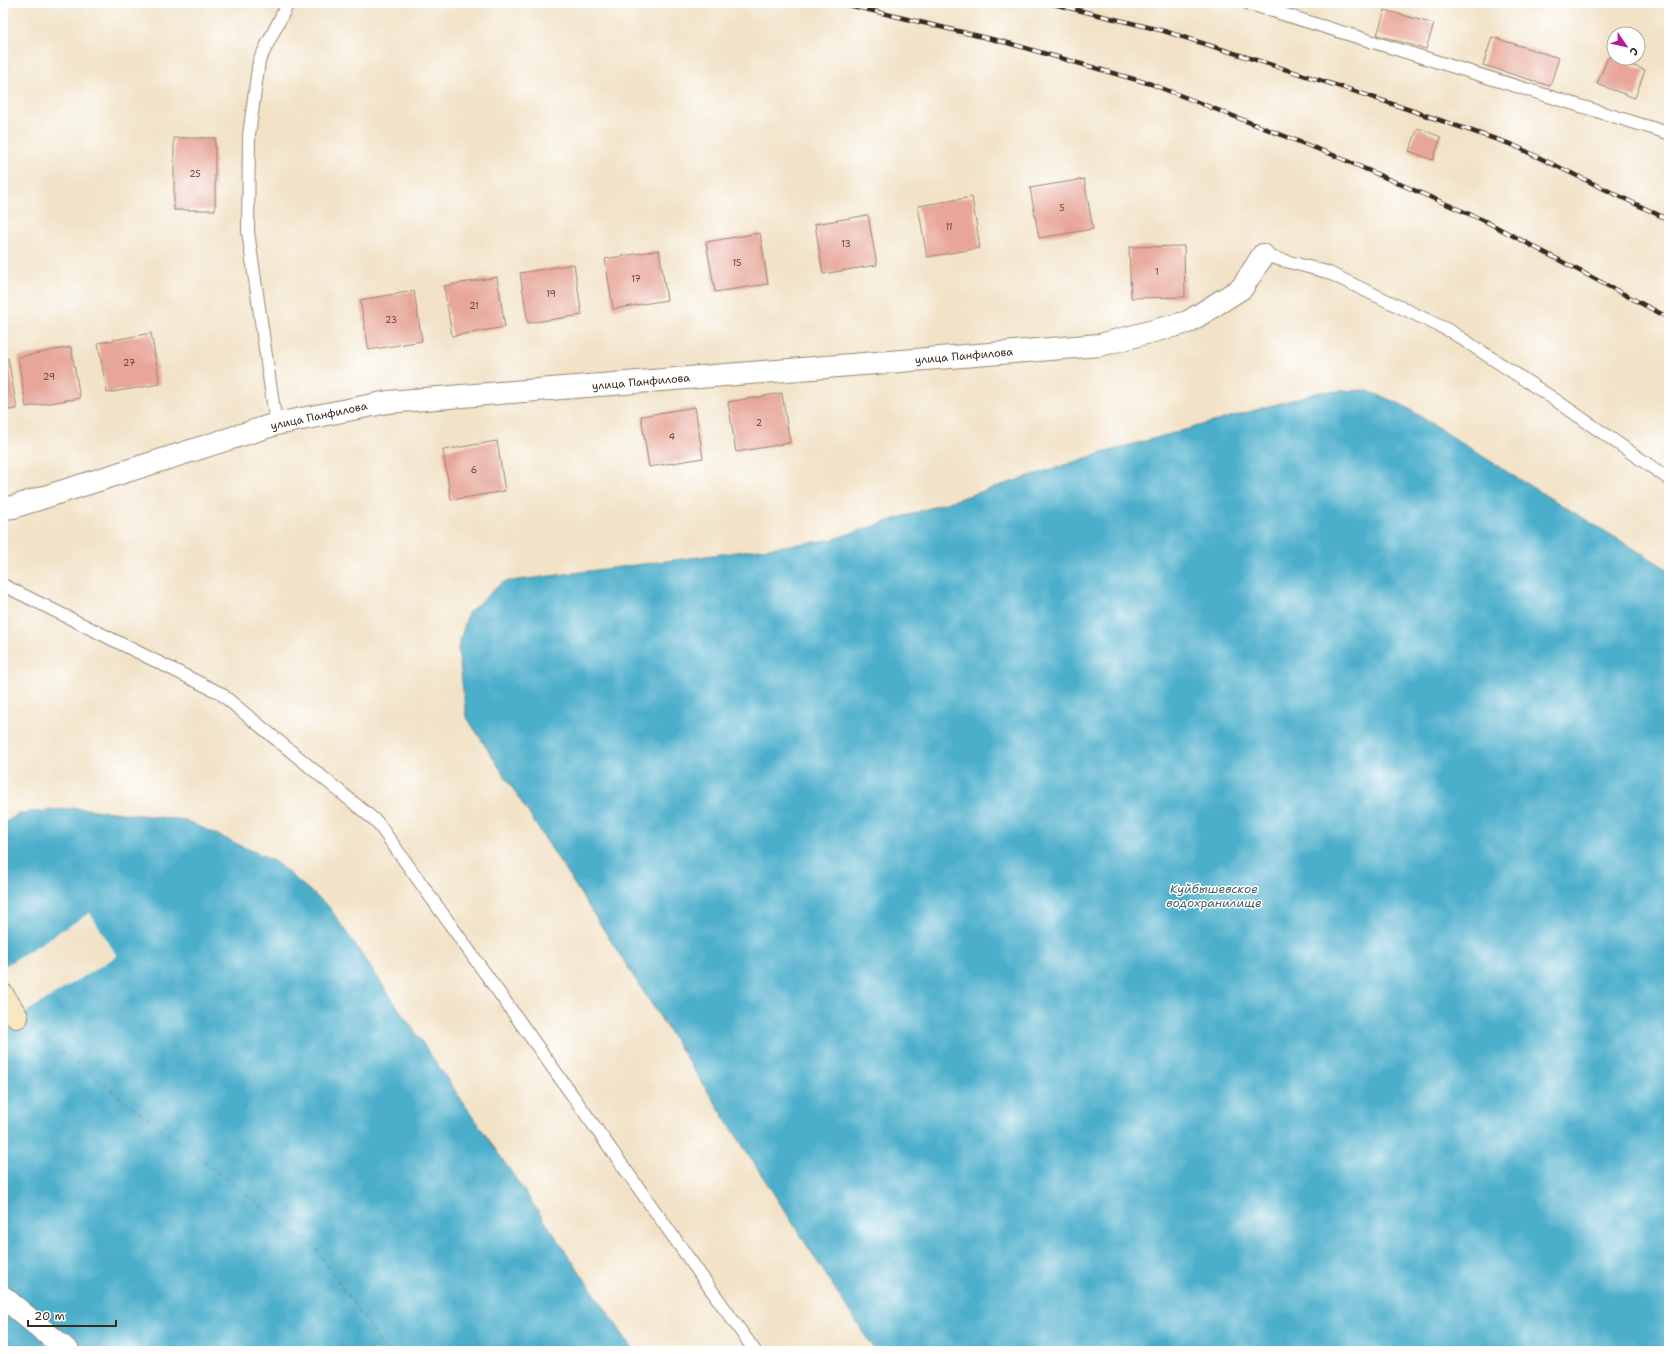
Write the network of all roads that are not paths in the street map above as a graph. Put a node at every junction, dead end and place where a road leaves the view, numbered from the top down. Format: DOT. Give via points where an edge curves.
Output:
graph roads {
  1 [pos="288,3"];
  2 [pos="1247,3"];
  3 [pos="1668,133"];
  4 [pos="1263,255"];
  5 [pos="276,424"];
  6 [pos="1669,479"];
  7 [pos="3,508"];
  8 [pos="3,584"];
  9 [pos="3,995"];
  10 [pos="17,1017"];
  11 [pos="3,1297"];
  12 [pos="68,1351"];
  13 [pos="755,1351"];
  1 -- 5 [label="lane" via="259,61 249,135 248,232"];
  2 -- 3 [label="lane"];
  4 -- 5 [label="street, улица Панфилова" via="1242,288 1188,322 1100,346 388,402"];
  4 -- 6 [label="lane" via="1327,272 1450,331"];
  5 -- 7 [label="street, улица Панфилова"];
  8 -- 13 [label="lane" via="220,693 377,822"];
  9 -- 10 [label="main road"];
  11 -- 12 [label="street"];
}
